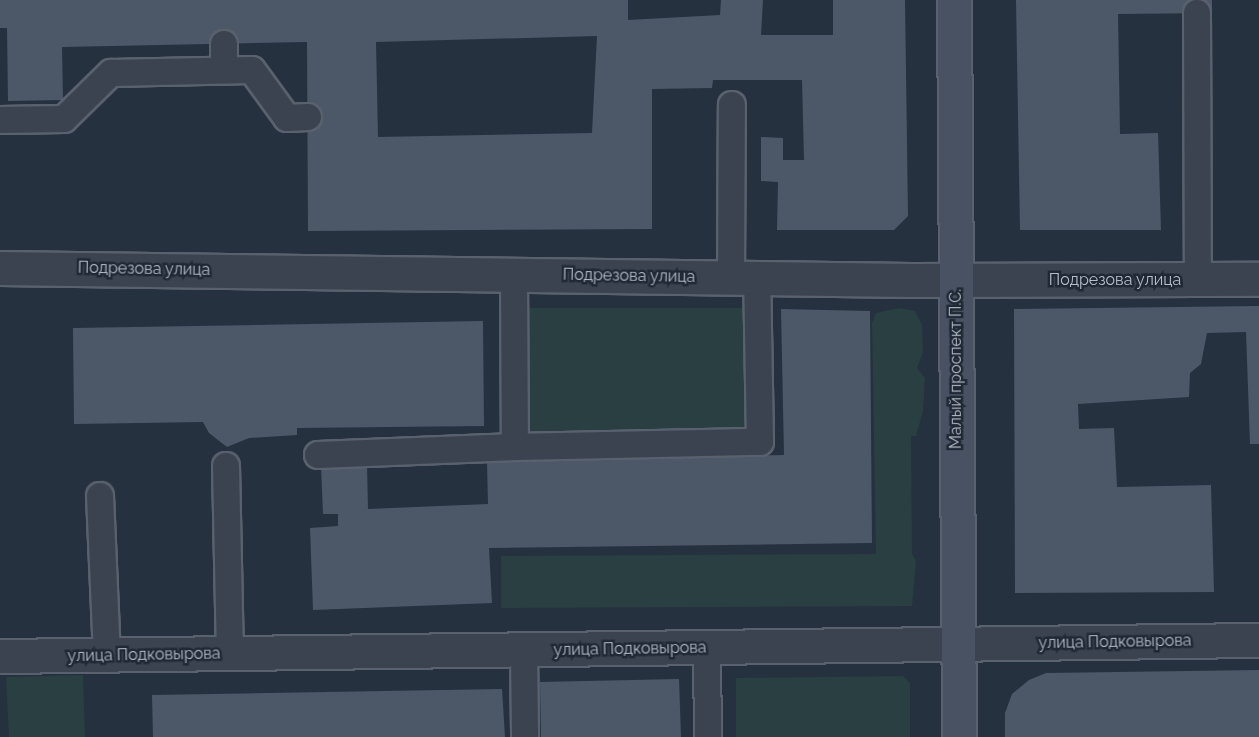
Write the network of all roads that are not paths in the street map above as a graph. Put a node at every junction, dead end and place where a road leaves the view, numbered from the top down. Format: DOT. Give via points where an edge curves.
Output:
graph roads {
  1 [pos="954,0"];
  2 [pos="1197,13"];
  3 [pos="224,44"];
  4 [pos="224,70"];
  5 [pos="732,105"];
  6 [pos="308,117"];
  7 [pos="0,120"];
  8 [pos="0,268"];
  9 [pos="514,274"];
  10 [pos="744,278"];
  11 [pos="1259,279"];
  12 [pos="956,280"];
  13 [pos="1198,280"];
  14 [pos="515,447"];
  15 [pos="318,455"];
  16 [pos="226,466"];
  17 [pos="100,496"];
  18 [pos="1259,640"];
  19 [pos="958,644"];
  20 [pos="707,648"];
  21 [pos="524,650"];
  22 [pos="230,653"];
  23 [pos="107,655"];
  24 [pos="0,656"];
  25 [pos="525,737"];
  26 [pos="708,737"];
  27 [pos="959,737"];
  1 -- 12 [label="street, Малый проспект П.С."];
  2 -- 13 [label="lane"];
  3 -- 4 [label="lane"];
  4 -- 6 [label="lane" via="252,70 287,118"];
  4 -- 7 [label="lane" via="111,73 64,119"];
  5 -- 10 [label="lane"];
  8 -- 9 [label="street, Подрезова улица"];
  9 -- 10 [label="street, Подрезова улица"];
  9 -- 14 [label="lane"];
  10 -- 12 [label="street, Подрезова улица"];
  10 -- 14 [label="lane" via="760,442"];
  11 -- 13 [label="street, Подрезова улица"];
  12 -- 13 [label="street, Подрезова улица"];
  12 -- 19 [label="street, Малый проспект П.С."];
  14 -- 15 [label="lane"];
  16 -- 22 [label="lane"];
  17 -- 23 [label="lane"];
  18 -- 19 [label="street, улица Подковырова"];
  19 -- 20 [label="street, улица Подковырова"];
  19 -- 27 [label="street, Малый проспект П.С."];
  20 -- 21 [label="street, улица Подковырова"];
  20 -- 26 [label="lane"];
  21 -- 22 [label="street, улица Подковырова"];
  21 -- 25 [label="lane"];
  22 -- 23 [label="street, улица Подковырова"];
  23 -- 24 [label="street, улица Подковырова"];
}
